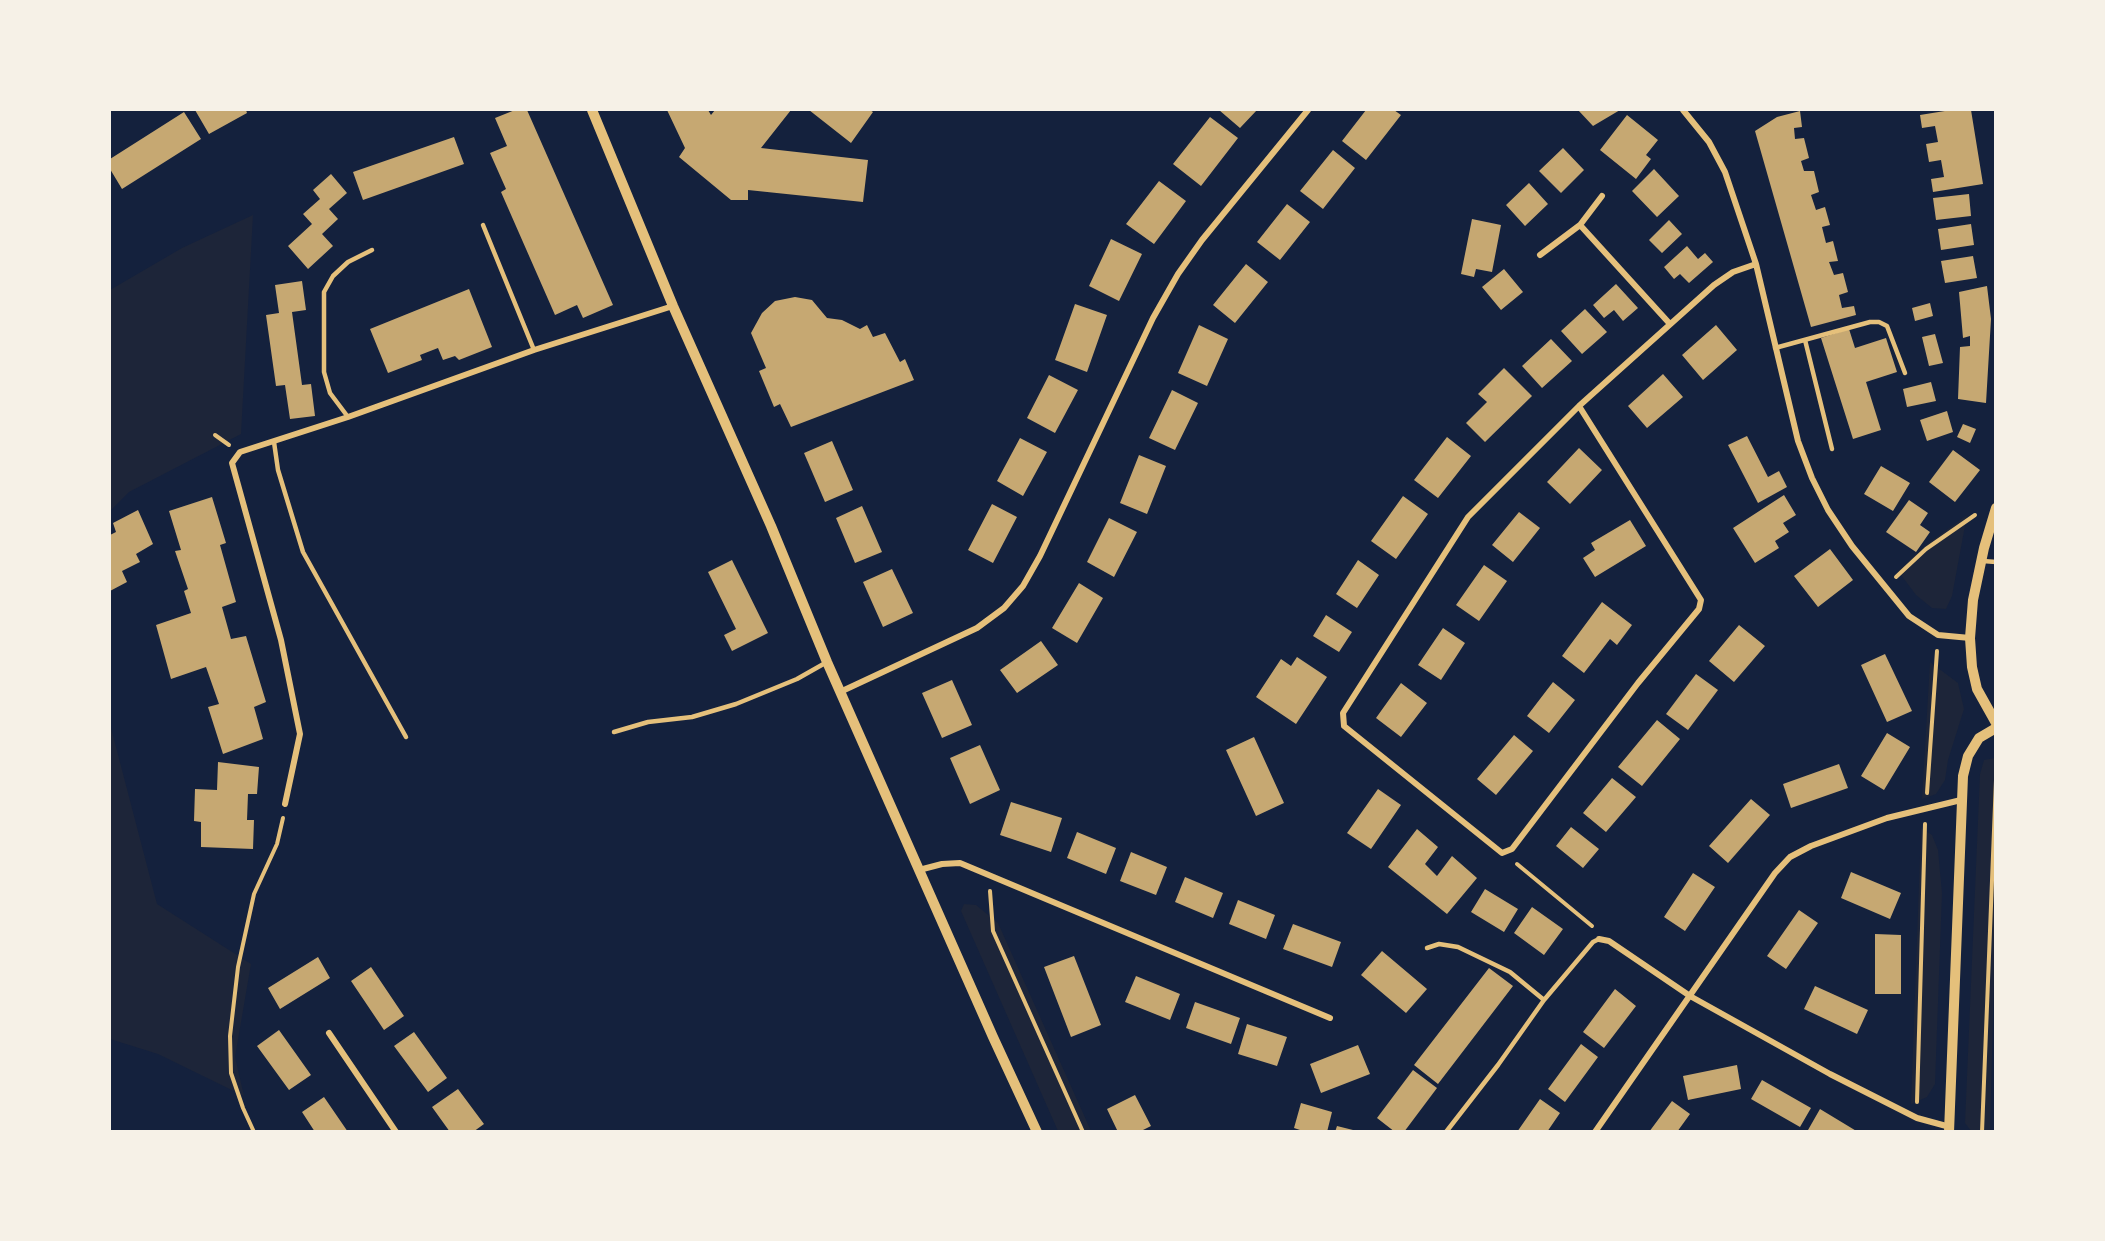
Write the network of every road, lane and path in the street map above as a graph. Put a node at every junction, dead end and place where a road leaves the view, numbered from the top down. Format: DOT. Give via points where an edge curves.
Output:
graph roads {
  1 [pos="592,110"];
  2 [pos="1308,110"];
  3 [pos="1683,110"];
  4 [pos="1602,196"];
  5 [pos="483,225"];
  6 [pos="1580,225"];
  7 [pos="372,250"];
  8 [pos="1540,255"];
  9 [pos="1756,264"];
  10 [pos="673,306"];
  11 [pos="1670,324"];
  12 [pos="1806,340"];
  13 [pos="1775,348"];
  14 [pos="534,350"];
  15 [pos="1905,373"];
  16 [pos="1579,406"];
  17 [pos="348,417"];
  18 [pos="274,442"];
  19 [pos="1832,449"];
  20 [pos="1995,508"];
  21 [pos="1981,510"];
  22 [pos="1981,560"];
  23 [pos="1995,562"];
  24 [pos="1884,588"];
  25 [pos="1938,635"];
  26 [pos="1970,638"];
  27 [pos="827,662"];
  28 [pos="840,692"];
  29 [pos="1995,725"];
  30 [pos="614,732"];
  31 [pos="406,737"];
  32 [pos="1995,780"];
  33 [pos="1961,800"];
  34 [pos="285,804"];
  35 [pos="1926,809"];
  36 [pos="1502,853"];
  37 [pos="919,870"];
  38 [pos="989,875"];
  39 [pos="1599,939"];
  40 [pos="1427,948"];
  41 [pos="1689,996"];
  42 [pos="1544,1000"];
  43 [pos="1330,1017"];
  44 [pos="329,1033"];
  45 [pos="1917,1118"];
  46 [pos="1949,1129"];
  47 [pos="254,1131"];
  48 [pos="396,1131"];
  49 [pos="1036,1131"];
  50 [pos="1083,1131"];
  51 [pos="1446,1131"];
  52 [pos="1595,1131"];
  53 [pos="1982,1131"];
  1 -- 10 [label="street"];
  2 -- 28 [label="street" via="1178,274 1023,586 1004,608 977,628"];
  3 -- 9 [label="street" via="1709,142 1725,172"];
  4 -- 6 [label="street"];
  5 -- 14 [label="lane"];
  6 -- 8 [label="street"];
  6 -- 11 [label="street"];
  7 -- 17 [label="lane" via="348,262 324,292 324,372 330,393"];
  9 -- 11 [label="street" via="1733,272 1714,285"];
  9 -- 13 [label="street"];
  10 -- 14 [label="street"];
  10 -- 27 [label="street"];
  11 -- 16 [label="street"];
  12 -- 13 [label="lane"];
  12 -- 15 [label="lane" via="1879,322 1887,326"];
  12 -- 19 [label="lane"];
  13 -- 24 [label="street" via="1798,441 1812,478 1828,510"];
  14 -- 17 [label="street"];
  16 -- 36 [label="street" via="1701,600 1699,609 1512,849"];
  16 -- 36 [label="street" via="1468,517 1343,713 1344,726"];
  17 -- 18 [label="street"];
  18 -- 31 [label="lane" via="278,470 303,552"];
  18 -- 34 [label="street" via="240,453 232,463 281,640 300,734"];
  20 -- 22 [label="street"];
  21 -- 24 [label="path" via="1926,549"];
  22 -- 23 [label="lane"];
  22 -- 26 [label="street"];
  24 -- 25 [label="street" via="1909,616"];
  25 -- 26 [label="street"];
  25 -- 35 [label="path"];
  26 -- 29 [label="street" via="1977,689"];
  27 -- 28 [label="street"];
  27 -- 30 [label="lane" via="736,704"];
  28 -- 37 [label="street"];
  29 -- 33 [label="street" via="1979,738 1968,756"];
  32 -- 53 [label="path"];
  33 -- 35 [label="street"];
  33 -- 46 [label="street"];
  34 -- 47 [label="path" via="277,844 254,894 238,968 230,1036 231,1073"];
  35 -- 41 [label="street" via="1887,818 1790,857"];
  35 -- 45 [label="path"];
  36 -- 39 [label="path" via="1592,925"];
  37 -- 38 [label="street" via="960,863"];
  37 -- 49 [label="street"];
  38 -- 43 [label="street"];
  38 -- 50 [label="path" via="993,931"];
  39 -- 41 [label="street" via="1609,941"];
  39 -- 42 [label="lane"];
  40 -- 42 [label="lane" via="1439,944 1458,947 1510,972"];
  41 -- 45 [label="street"];
  41 -- 52 [label="street"];
  42 -- 51 [label="lane"];
  44 -- 48 [label="street"];
  45 -- 46 [label="street"];
}
